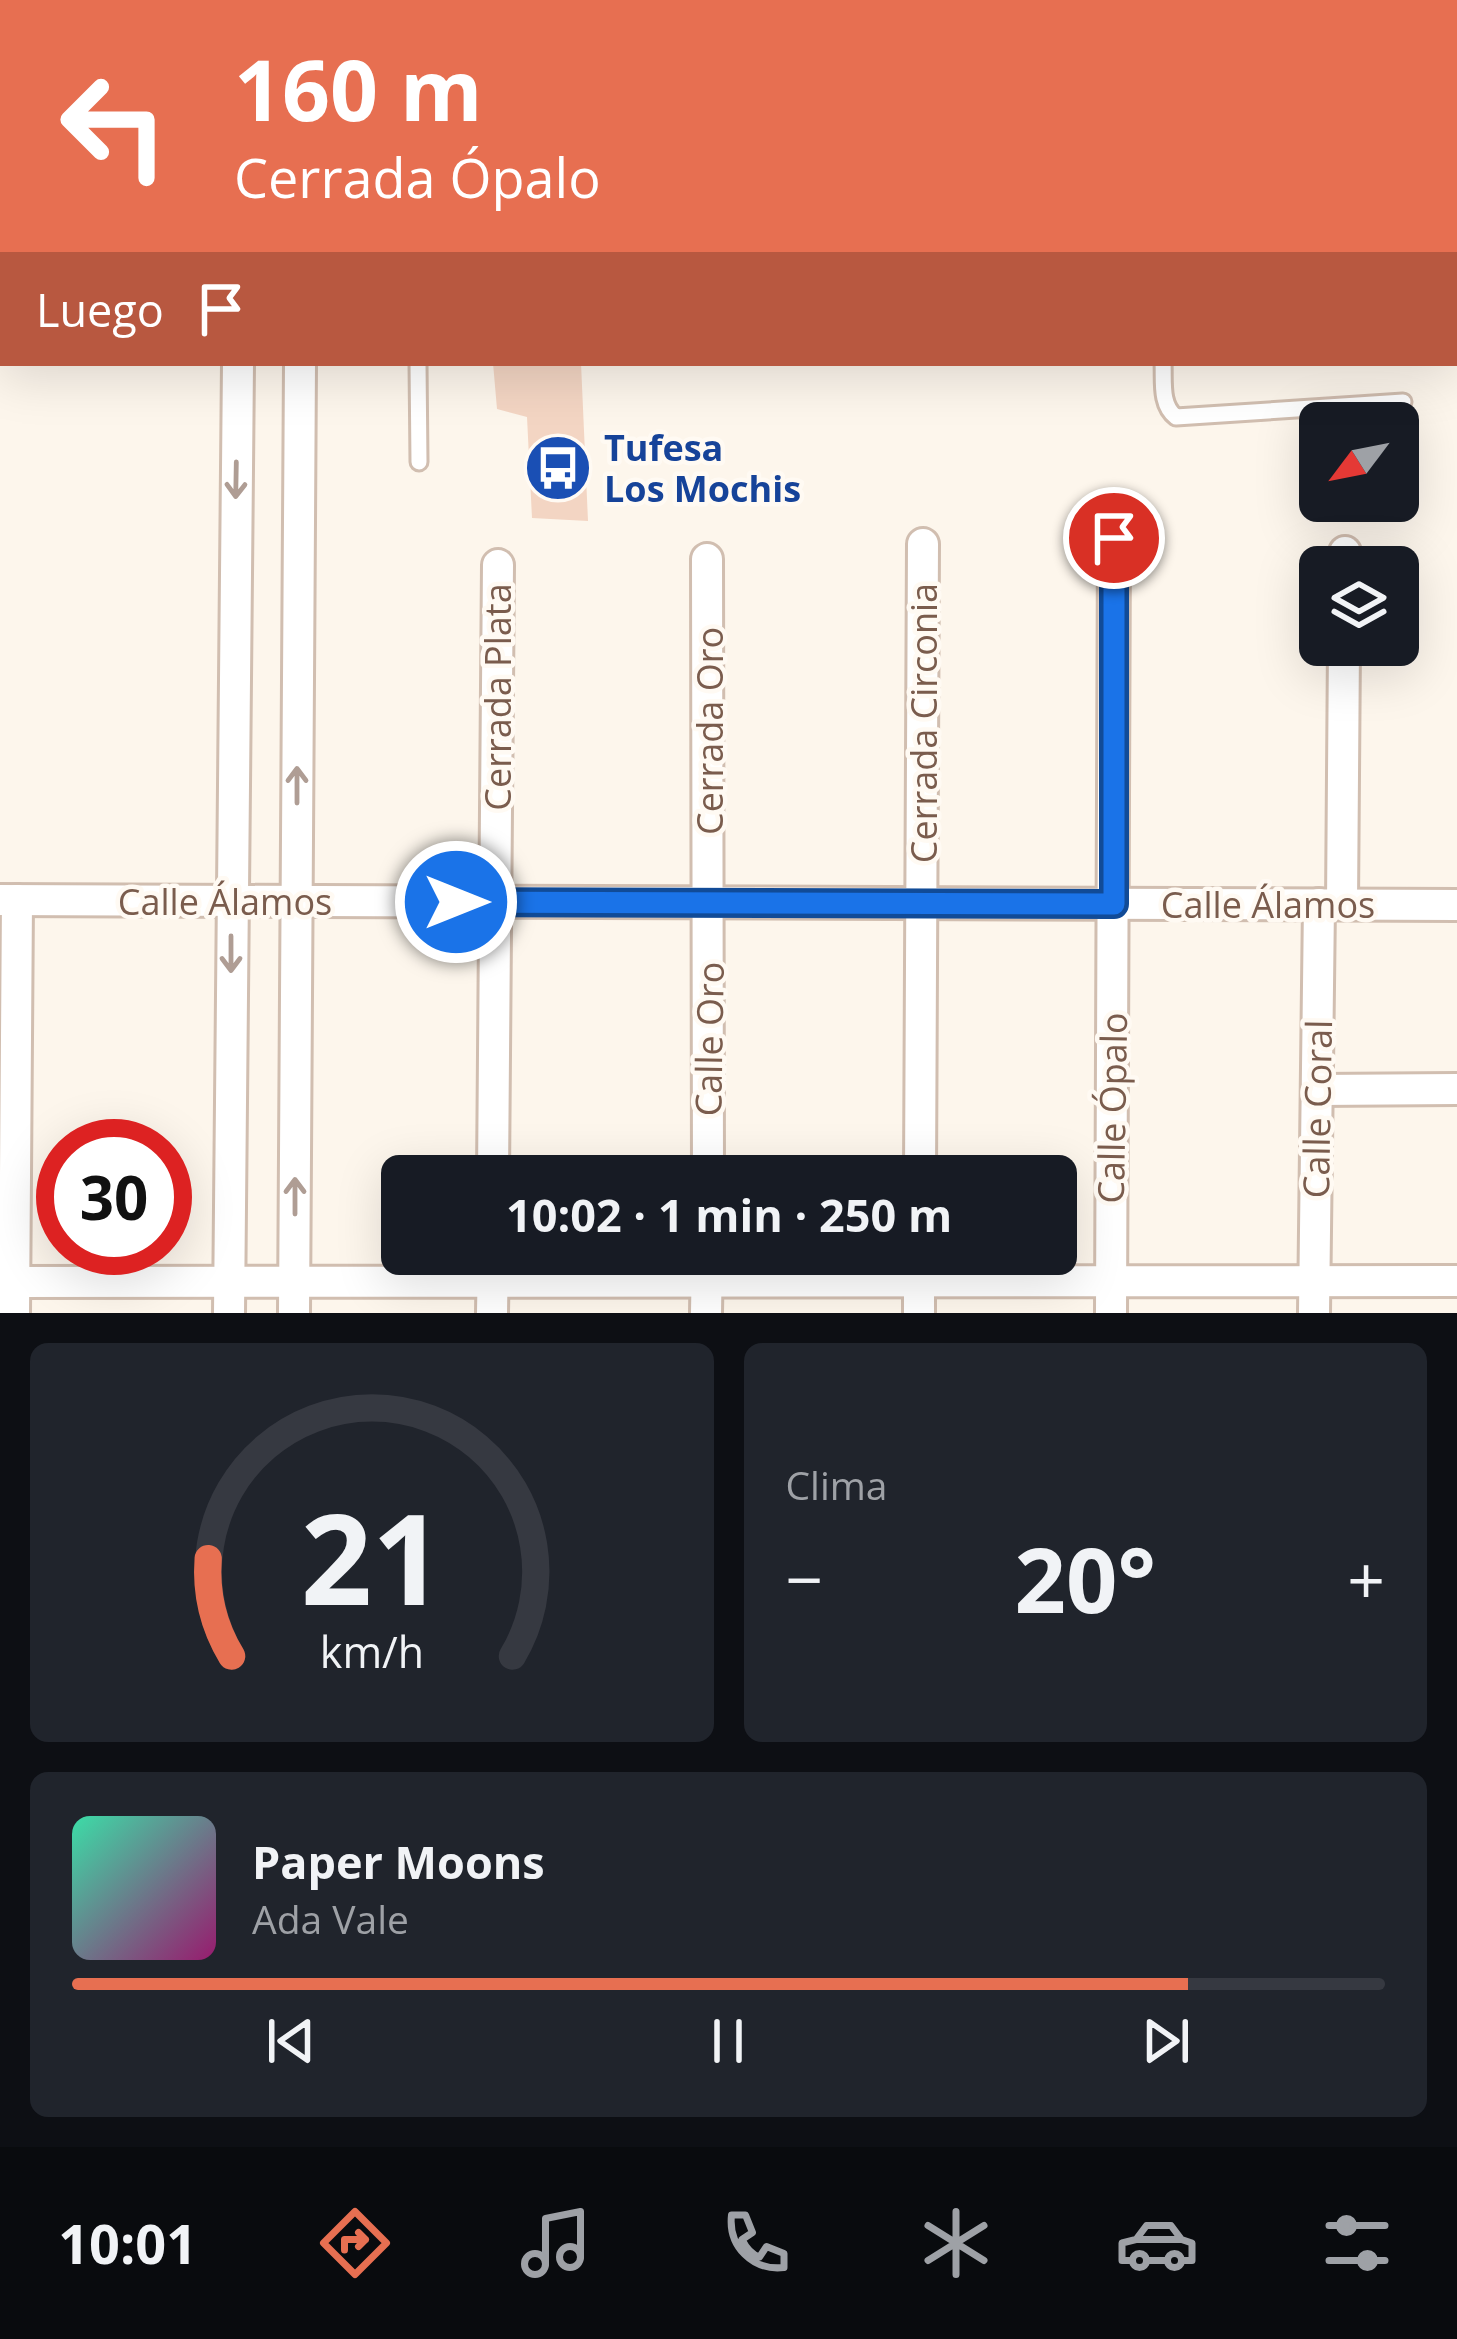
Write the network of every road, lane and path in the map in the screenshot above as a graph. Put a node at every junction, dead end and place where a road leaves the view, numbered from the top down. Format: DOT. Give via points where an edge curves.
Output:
graph roads {
  1 [pos="238,366"];
  2 [pos="300,366"];
  3 [pos="418,366"];
  4 [pos="1163,366"];
  5 [pos="1299,409"];
  6 [pos="419,462"];
  7 [pos="1114,538"];
  8 [pos="923,544"];
  9 [pos="707,559"];
  10 [pos="498,565"];
  11 [pos="1343,666"];
  12 [pos="9,900"];
  13 [pos="231,901"];
  14 [pos="296,902"];
  15 [pos="496,902"];
  16 [pos="710,903"];
  17 [pos="923,903"];
  18 [pos="1114,904"];
  19 [pos="1331,904"];
  20 [pos="1457,904"];
  21 [pos="1457,1089"];
  22 [pos="1317,1090"];
  23 [pos="493,1155"];
  24 [pos="708,1155"];
  25 [pos="920,1155"];
  26 [pos="820,1275"];
  27 [pos="919,1275"];
  28 [pos="964,1275"];
  29 [pos="1315,1281"];
  30 [pos="1457,1281"];
  31 [pos="492,1283"];
  32 [pos="707,1283"];
  33 [pos="10,1292"];
  34 [pos="230,1298"];
  35 [pos="294,1298"];
  36 [pos="1111,1298"];
  37 [pos="919,1313"];
  38 [pos="1314,1313"];
  1 -- 13 [label="street, one-way"];
  14 -- 2 [label="street, one-way"];
  3 -- 6 [label="lane"];
  4 -- 5 [label="lane" via="1165,400 1176,417"];
  7 -- 18 [label="street, Calle Ópalo"];
  8 -- 17 [label="street, Cerrada Circonia"];
  9 -- 16 [label="street, Cerrada Oro"];
  10 -- 15 [label="street, Cerrada Plata"];
  11 -- 19 [label="street, Calle Coral"];
  12 -- 13 [label="street, Calle Álamos"];
  12 -- 33 [label="street"];
  13 -- 14 [label="street, Calle Álamos"];
  13 -- 34 [label="street, one-way"];
  14 -- 15 [label="street, Calle Álamos"];
  35 -- 14 [label="street, one-way"];
  15 -- 16 [label="street, Calle Álamos"];
  15 -- 23 [label="street, Cerrada Plata"];
  16 -- 17 [label="street, Calle Álamos"];
  16 -- 24 [label="street, Calle Oro"];
  17 -- 18 [label="street, Calle Álamos"];
  17 -- 25 [label="street, Cerrada Circonia"];
  18 -- 19 [label="street, Calle Álamos"];
  18 -- 36 [label="street, Calle Ópalo"];
  19 -- 20 [label="street, Calle Álamos"];
  19 -- 22 [label="street, Calle Coral"];
  21 -- 22 [label="street"];
  22 -- 29 [label="street, Calle Coral"];
  26 -- 32 [label="street"];
  27 -- 37 [label="street"];
  28 -- 36 [label="street"];
  29 -- 30 [label="street"];
  29 -- 36 [label="street"];
  29 -- 38 [label="street, Calle Coral"];
  31 -- 32 [label="street"];
  31 -- 35 [label="street"];
  33 -- 34 [label="street"];
  34 -- 35 [label="street"];
}
